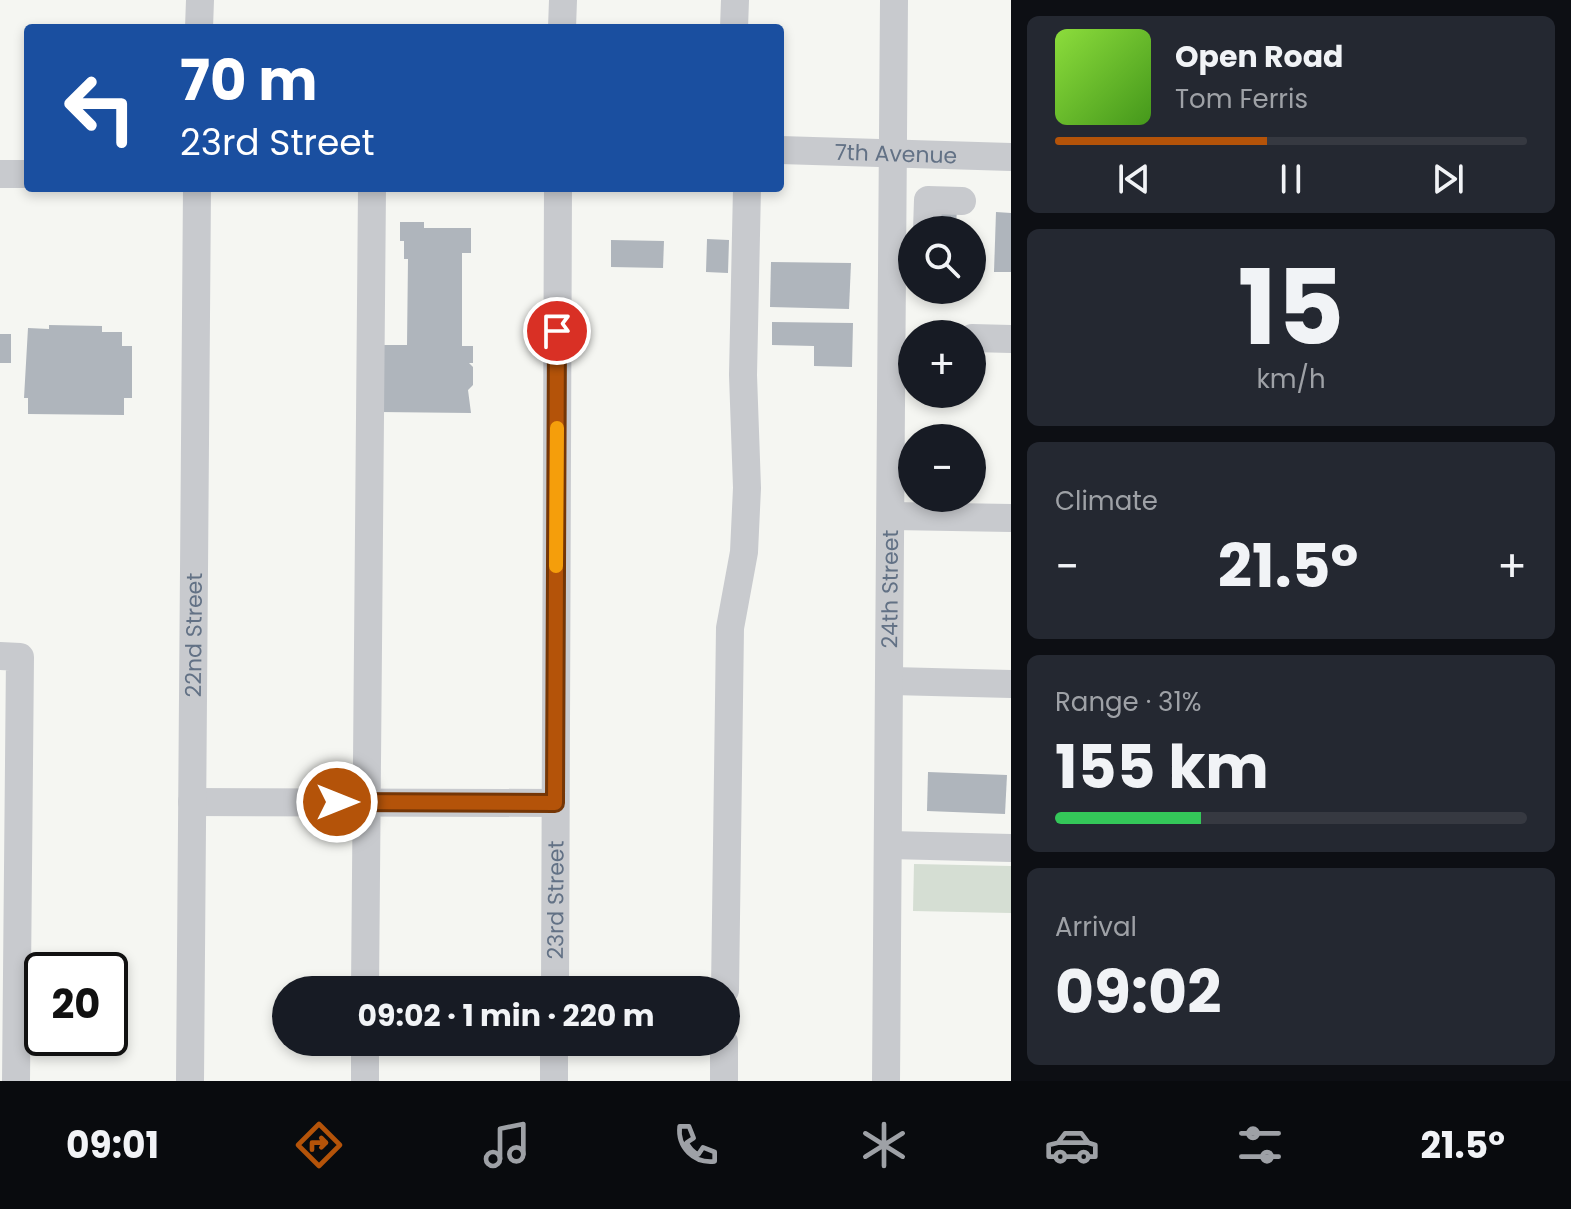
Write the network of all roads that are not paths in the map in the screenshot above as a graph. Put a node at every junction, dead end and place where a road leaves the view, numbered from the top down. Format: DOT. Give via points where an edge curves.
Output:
graph roads {
  1 [pos="200,0"];
  2 [pos="563,0"];
  3 [pos="735,0"];
  4 [pos="894,0"];
  5 [pos="199,24"];
  6 [pos="562,24"];
  7 [pos="734,24"];
  8 [pos="784,150"];
  9 [pos="894,154"];
  10 [pos="1011,157"];
  11 [pos="0,174"];
  12 [pos="24,174"];
  13 [pos="197,192"];
  14 [pos="372,192"];
  15 [pos="558,192"];
  16 [pos="747,192"];
  17 [pos="962,201"];
  18 [pos="927,216"];
  19 [pos="902,320"];
  20 [pos="986,338"];
  21 [pos="1011,339"];
  22 [pos="899,408"];
  23 [pos="893,516"];
  24 [pos="1011,518"];
  25 [pos="0,656"];
  26 [pos="892,681"];
  27 [pos="1011,684"];
  28 [pos="192,802"];
  29 [pos="366,802"];
  30 [pos="555,803"];
  31 [pos="890,845"];
  32 [pos="1011,848"];
  33 [pos="365,976"];
  34 [pos="555,976"];
  35 [pos="725,976"];
  36 [pos="365,1056"];
  37 [pos="554,1056"];
  38 [pos="724,1056"];
  39 [pos="887,1080"];
  40 [pos="16,1081"];
  41 [pos="190,1081"];
  42 [pos="365,1081"];
  43 [pos="554,1081"];
  44 [pos="724,1081"];
  1 -- 5 [label="street"];
  2 -- 6 [label="street"];
  3 -- 7 [label="street"];
  4 -- 9 [label="street, 24th Street"];
  8 -- 9 [label="street, 7th Avenue"];
  9 -- 10 [label="street, 7th Avenue"];
  9 -- 19 [label="street, 24th Street"];
  11 -- 12 [label="street"];
  13 -- 28 [label="street, 22nd Street"];
  14 -- 29 [label="street"];
  15 -- 30 [label="street, 23rd Street"];
  16 -- 35 [label="street" via="747,488 744,552 730,628"];
  17 -- 18 [label="street" via="928,200"];
  20 -- 21 [label="street"];
  22 -- 23 [label="street, 24th Street"];
  23 -- 24 [label="street"];
  23 -- 26 [label="street, 24th Street"];
  25 -- 40 [label="street" via="20,657"];
  26 -- 27 [label="street"];
  26 -- 31 [label="street, 24th Street"];
  28 -- 29 [label="street"];
  28 -- 41 [label="street, 22nd Street"];
  29 -- 30 [label="street"];
  29 -- 33 [label="street"];
  30 -- 34 [label="street, 23rd Street"];
  31 -- 32 [label="street"];
  31 -- 39 [label="street, 24th Street"];
  36 -- 42 [label="street"];
  37 -- 43 [label="street"];
  38 -- 44 [label="street"];
}
